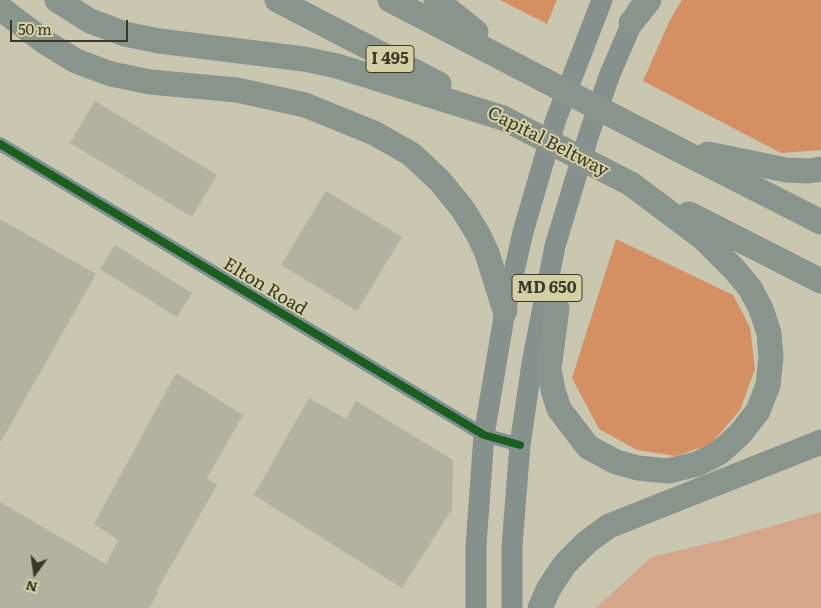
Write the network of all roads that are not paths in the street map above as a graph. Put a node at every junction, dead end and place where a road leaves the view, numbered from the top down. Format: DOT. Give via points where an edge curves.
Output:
graph roads {
  1 [pos="57,0"];
  2 [pos="277,0"];
  3 [pos="390,0"];
  4 [pos="436,0"];
  5 [pos="602,0"];
  6 [pos="642,0"];
  7 [pos="649,0"];
  8 [pos="0,8"];
  9 [pos="631,23"];
  10 [pos="519,67"];
  11 [pos="503,118"];
  12 [pos="648,134"];
  13 [pos="0,144"];
  14 [pos="821,169"];
  15 [pos="631,184"];
  16 [pos="821,222"];
  17 [pos="821,281"];
  18 [pos="547,286"];
  19 [pos="505,311"];
  20 [pos="484,435"];
  21 [pos="821,442"];
  22 [pos="520,445"];
  23 [pos="476,608"];
  24 [pos="512,608"];
  25 [pos="540,608"];
  1 -- 11 [label="highway" via="90,21 125,34 338,66"];
  2 -- 11 [label="highway, Capital Beltway / I 495"];
  3 -- 10 [label="highway"];
  4 -- 10 [label="highway"];
  5 -- 19 [label="main road, MD 650" via="556,119 523,232"];
  6 -- 9 [label="main road, MD 650"];
  7 -- 9 [label="highway"];
  8 -- 19 [label="highway" via="45,42 76,60 111,74 158,83 237,90 287,101 338,117 411,154 439,180 478,234"];
  9 -- 18 [label="main road, MD 650" via="589,134 555,246"];
  10 -- 12 [label="highway, bridge"];
  11 -- 15 [label="highway, Capital Beltway / I 495, bridge"];
  12 -- 14 [label="highway" via="714,156 761,166 808,171"];
  12 -- 16 [label="highway"];
  13 -- 20 [label="street, Elton Road"];
  15 -- 17 [label="highway, Capital Beltway / I 495"];
  15 -- 18 [label="highway" via="703,238 750,288 761,309 769,333 768,385 758,411 740,434 719,452 697,464 668,471 616,462 588,447 559,409 554,390 549,369 557,308"];
  18 -- 22 [label="main road, MD 650"];
  19 -- 20 [label="main road, MD 650"];
  20 -- 22 [label="street, Elton Road"];
  20 -- 23 [label="main road, MD 650" via="476,546"];
  21 -- 25 [label="highway" via="609,526 565,564"];
  22 -- 24 [label="main road, MD 650" via="512,546"];
}
